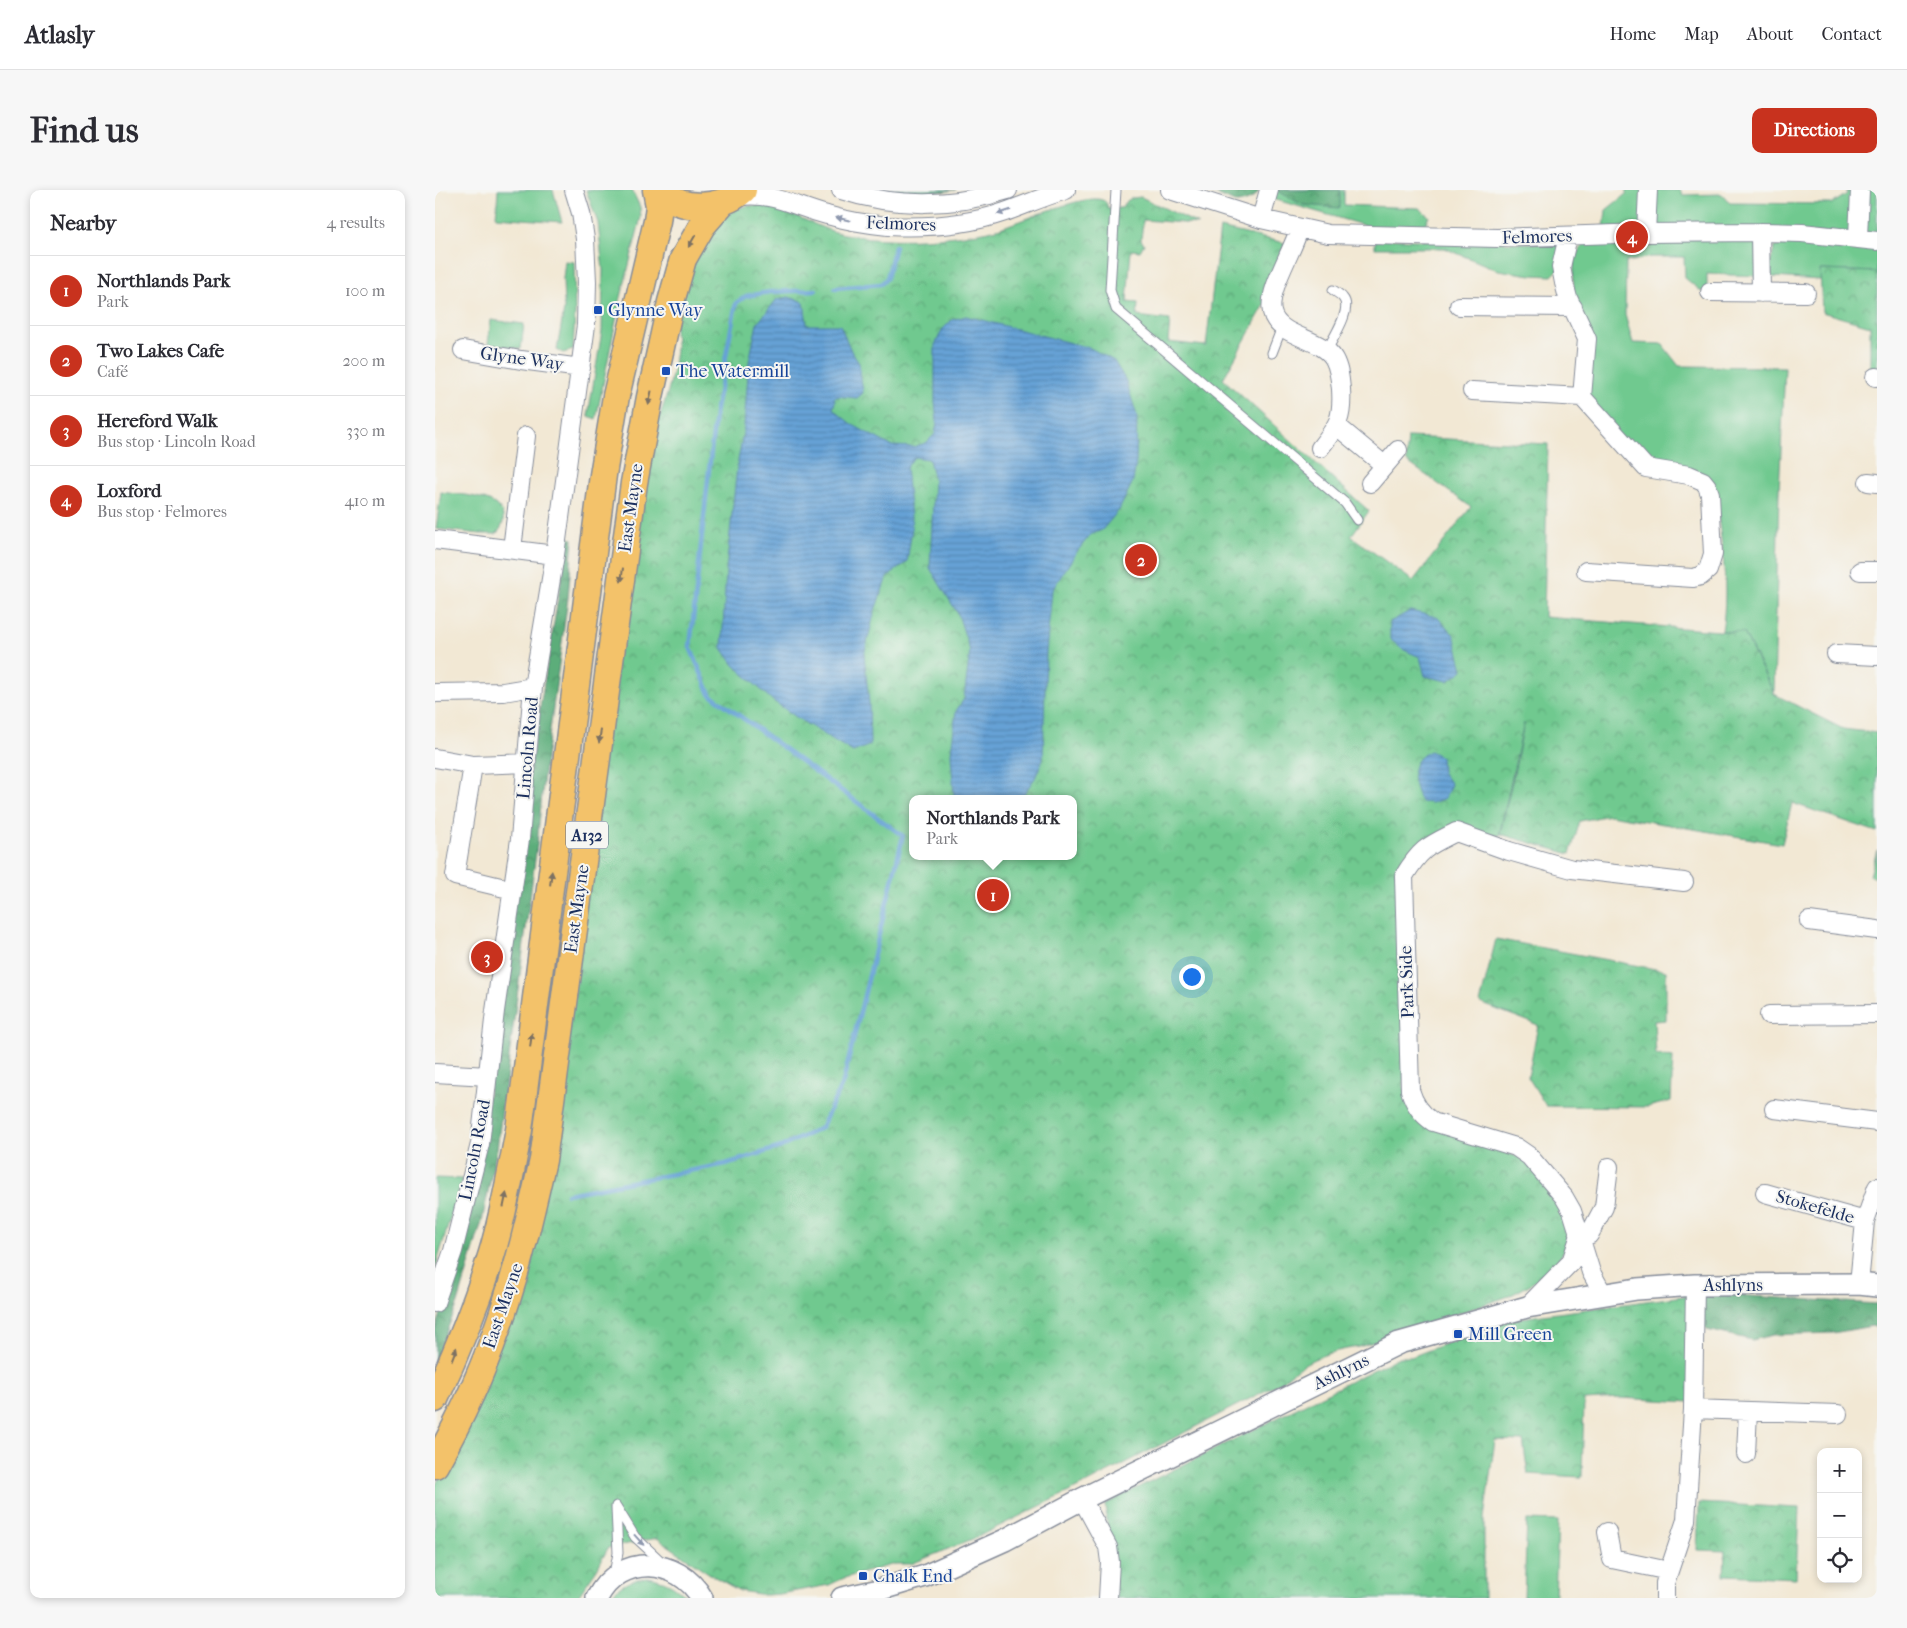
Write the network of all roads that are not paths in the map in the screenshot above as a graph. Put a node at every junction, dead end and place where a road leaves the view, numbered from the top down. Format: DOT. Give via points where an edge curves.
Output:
graph roads {
  1 [pos="574,190"];
  2 [pos="656,190"];
  3 [pos="660,190"];
  4 [pos="841,190"];
  5 [pos="1008,190"];
  6 [pos="1066,190"];
  7 [pos="1116,190"];
  8 [pos="1170,190"];
  9 [pos="1184,190"];
  10 [pos="1269,190"];
  11 [pos="1648,190"];
  12 [pos="1861,190"];
  13 [pos="734,197"];
  14 [pos="1202,199"];
  15 [pos="1261,219"];
  16 [pos="1299,229"];
  17 [pos="1761,232"];
  18 [pos="1647,233"];
  19 [pos="1568,236"];
  20 [pos="1857,238"];
  21 [pos="1877,241"];
  22 [pos="1333,290"];
  23 [pos="1710,292"];
  24 [pos="1761,293"];
  25 [pos="1806,293"];
  26 [pos="1459,306"];
  27 [pos="1573,308"];
  28 [pos="1282,327"];
  29 [pos="463,350"];
  30 [pos="1327,350"];
  31 [pos="1272,353"];
  32 [pos="581,368"];
  33 [pos="1472,391"];
  34 [pos="1582,397"];
  35 [pos="1337,426"];
  36 [pos="526,436"];
  37 [pos="1320,448"];
  38 [pos="1398,450"];
  39 [pos="1384,465"];
  40 [pos="1370,483"];
  41 [pos="1357,520"];
  42 [pos="435,540"];
  43 [pos="512,549"];
  44 [pos="555,555"];
  45 [pos="1586,571"];
  46 [pos="1836,654"];
  47 [pos="1877,656"];
  48 [pos="533,687"];
  49 [pos="435,693"];
  50 [pos="435,758"];
  51 [pos="527,763"];
  52 [pos="473,765"];
  53 [pos="1684,882"];
  54 [pos="513,890"];
  55 [pos="1809,921"];
  56 [pos="1877,930"];
  57 [pos="1877,1014"];
  58 [pos="1769,1016"];
  59 [pos="435,1073"];
  60 [pos="488,1076"];
  61 [pos="1774,1109"];
  62 [pos="1877,1122"];
  63 [pos="1609,1167"];
  64 [pos="1877,1188"];
  65 [pos="1765,1193"];
  66 [pos="1865,1221"];
  67 [pos="1579,1238"];
  68 [pos="1695,1285"];
  69 [pos="1868,1285"];
  70 [pos="1603,1294"];
  71 [pos="435,1303"];
  72 [pos="1527,1307"];
  73 [pos="435,1399"];
  74 [pos="1693,1409"];
  75 [pos="1748,1411"];
  76 [pos="1838,1414"];
  77 [pos="1747,1454"];
  78 [pos="435,1465"];
  79 [pos="1082,1499"];
  80 [pos="1607,1532"];
  81 [pos="668,1568"];
  82 [pos="1669,1571"];
  83 [pos="613,1579"];
  84 [pos="697,1591"];
  85 [pos="875,1594"];
  86 [pos="597,1598"];
  87 [pos="717,1598"];
  88 [pos="842,1598"];
  89 [pos="1108,1598"];
  90 [pos="1665,1598"];
  1 -- 32 [label="street, Lincoln Road" via="581,213 587,282 587,326"];
  73 -- 2 [label="main road, East Mayne / A132, one-way" via="492,1253 519,1130 603,475 616,396 657,221"];
  3 -- 13 [label="main road" via="675,200 709,206"];
  4 -- 5 [label="street, Felmores" via="888,201 925,203 979,198"];
  6 -- 13 [label="street, Felmores, one-way" via="991,216 925,227 851,221 766,194"];
  7 -- 41 [label="lane" via="1110,290 1116,309 1345,504"];
  8 -- 14 [label="street, Felmores"];
  9 -- 14 [label="street, Felmores"];
  10 -- 15 [label="street"];
  11 -- 18 [label="street"];
  12 -- 20 [label="street"];
  13 -- 78 [label="main road, East Mayne / A132, one-way" via="702,226 683,259 663,339 636,473 546,1140 532,1209 497,1331"];
  14 -- 15 [label="street, Felmores"];
  15 -- 16 [label="street, Felmores"];
  16 -- 19 [label="street, Felmores" via="1328,234 1497,238"];
  16 -- 28 [label="street" via="1271,298 1271,312"];
  17 -- 18 [label="street, Felmores"];
  17 -- 20 [label="street, Felmores"];
  17 -- 24 [label="street"];
  18 -- 19 [label="street, Felmores"];
  19 -- 27 [label="street" via="1561,267"];
  20 -- 21 [label="street, Felmores"];
  22 -- 30 [label="lane" via="1347,304"];
  23 -- 24 [label="street"];
  24 -- 25 [label="street"];
  26 -- 27 [label="street"];
  27 -- 34 [label="street" via="1587,339"];
  28 -- 30 [label="street"];
  28 -- 31 [label="lane"];
  29 -- 32 [label="street, Glyne Way"];
  30 -- 35 [label="street" via="1338,367 1340,380 1341,412"];
  32 -- 44 [label="street, Lincoln Road"];
  33 -- 34 [label="street"];
  34 -- 45 [label="street" via="1646,468 1689,475 1703,481 1710,494 1713,554 1708,570 1693,578"];
  35 -- 37 [label="street"];
  35 -- 39 [label="street"];
  36 -- 43 [label="street"];
  38 -- 39 [label="street"];
  39 -- 40 [label="street"];
  42 -- 43 [label="street"];
  43 -- 44 [label="street"];
  44 -- 48 [label="street, Lincoln Road"];
  46 -- 47 [label="street"];
  48 -- 49 [label="street" via="503,692"];
  48 -- 51 [label="street, Lincoln Road"];
  50 -- 52 [label="street"];
  51 -- 52 [label="street"];
  51 -- 54 [label="street, Lincoln Road"];
  52 -- 54 [label="street" via="455,876"];
  53 -- 67 [label="street, Park Side" via="1572,869 1457,832 1428,846 1414,860 1405,876 1410,1090 1413,1100 1433,1122 1516,1147 1529,1156 1564,1197 1572,1211"];
  54 -- 60 [label="street, Lincoln Road"];
  55 -- 56 [label="street"];
  57 -- 58 [label="street"];
  59 -- 60 [label="street"];
  60 -- 71 [label="street, Lincoln Road" via="480,1144 453,1251"];
  61 -- 62 [label="street"];
  63 -- 67 [label="street" via="1604,1207 1589,1235"];
  64 -- 66 [label="street, Stokefelde"];
  65 -- 66 [label="street, Stokefelde"];
  66 -- 69 [label="street, Stokefelde"];
  67 -- 70 [label="street, Park Side"];
  67 -- 72 [label="street" via="1571,1262"];
  68 -- 69 [label="street, Ashlyns"];
  68 -- 70 [label="street, Ashlyns"];
  68 -- 74 [label="street"];
  70 -- 72 [label="street, Ashlyns"];
  72 -- 79 [label="street, Ashlyns" via="1399,1343"];
  74 -- 75 [label="street"];
  74 -- 82 [label="street" via="1686,1520"];
  75 -- 76 [label="street"];
  75 -- 77 [label="street"];
  79 -- 85 [label="street, Ashlyns" via="1005,1540 925,1576"];
  79 -- 89 [label="street" via="1108,1547"];
  80 -- 82 [label="street" via="1611,1559"];
  81 -- 83 [label="street" via="644,1566 630,1569"];
  83 -- 81 [label="lane, one-way" via="618,1552 616,1506 635,1537"];
  81 -- 84 [label="street" via="680,1574"];
  82 -- 90 [label="street"];
  83 -- 86 [label="street"];
  84 -- 87 [label="street"];
  85 -- 88 [label="street, Ashlyns"];
}
